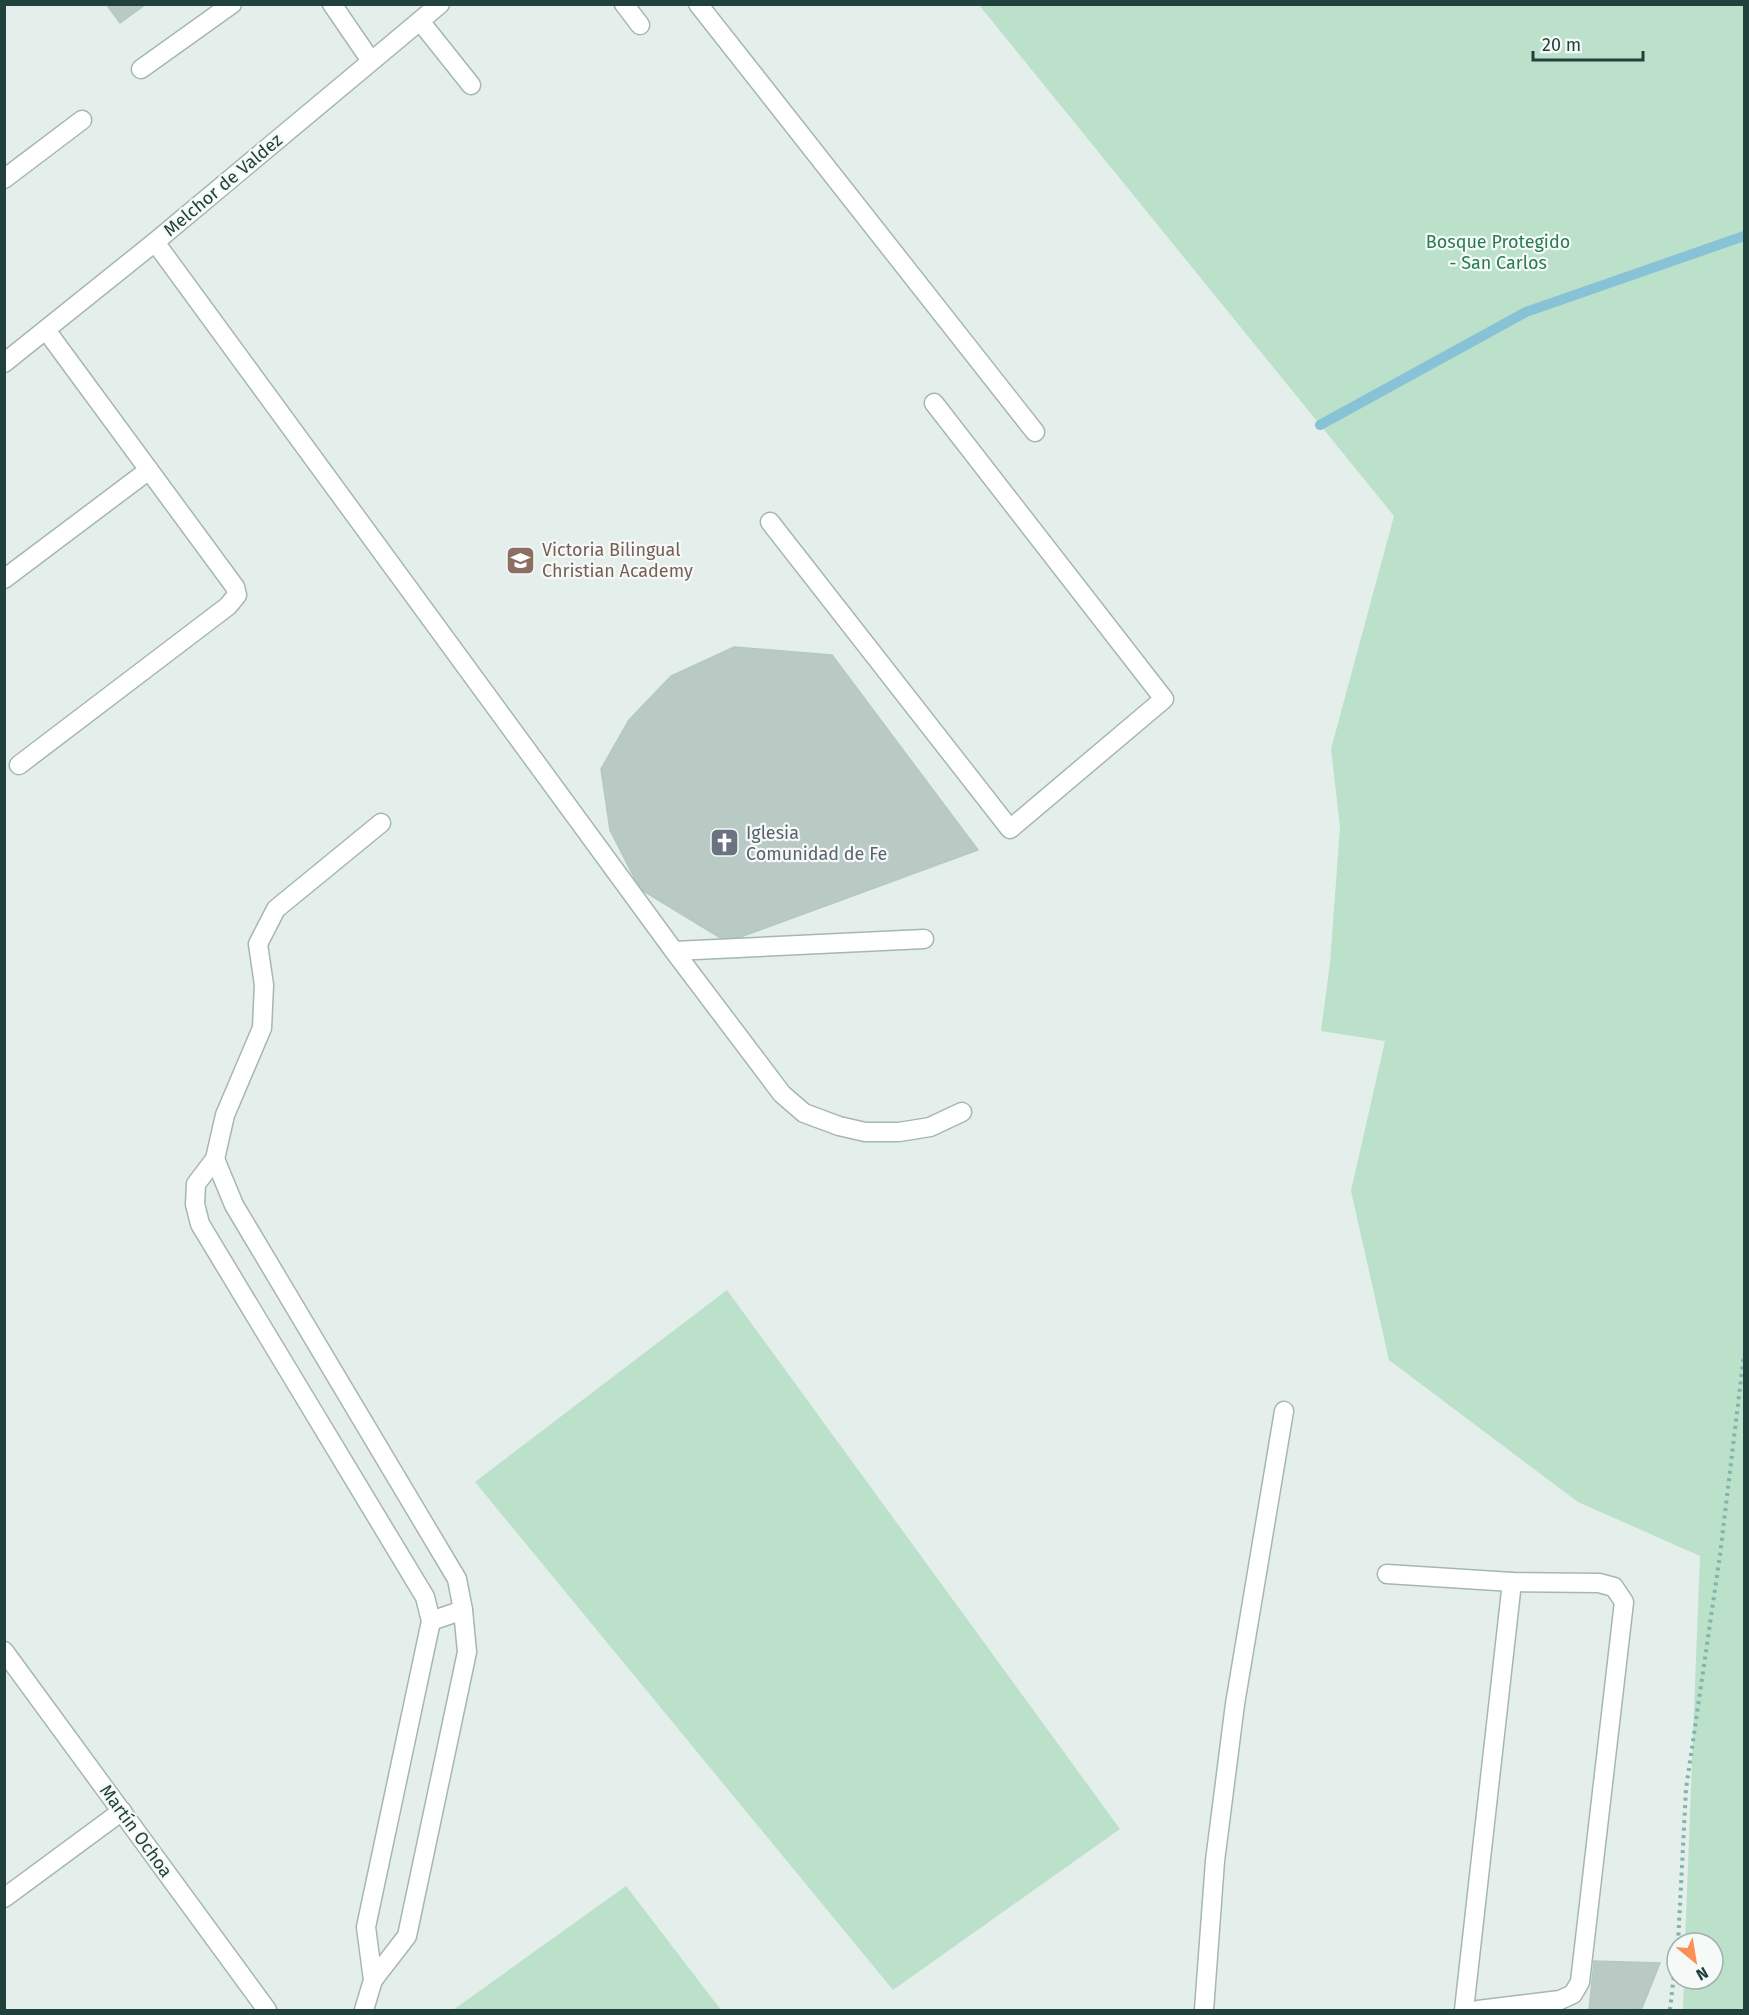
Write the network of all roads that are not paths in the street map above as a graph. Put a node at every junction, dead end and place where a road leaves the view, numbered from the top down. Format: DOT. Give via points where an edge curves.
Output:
graph roads {
  1 [pos="232,4"];
  2 [pos="332,4"];
  3 [pos="440,4"];
  4 [pos="624,4"];
  5 [pos="698,4"];
  6 [pos="420,21"];
  7 [pos="640,25"];
  8 [pos="371,61"];
  9 [pos="141,69"];
  10 [pos="471,85"];
  11 [pos="82,120"];
  12 [pos="4,179"];
  13 [pos="155,242"];
  14 [pos="46,330"];
  15 [pos="4,363"];
  16 [pos="934,404"];
  17 [pos="1035,432"];
  18 [pos="149,470"];
  19 [pos="770,522"];
  20 [pos="4,579"];
  21 [pos="19,765"];
  22 [pos="381,823"];
  23 [pos="924,939"];
  24 [pos="674,951"];
  25 [pos="962,1112"];
  26 [pos="215,1159"];
  27 [pos="1284,1411"];
  28 [pos="1387,1574"];
  29 [pos="1512,1582"];
  30 [pos="463,1610"];
  31 [pos="431,1621"];
  32 [pos="4,1651"];
  33 [pos="122,1811"];
  34 [pos="4,1898"];
  35 [pos="373,1980"];
  36 [pos="267,2010"];
  37 [pos="364,2010"];
  38 [pos="1204,2010"];
  39 [pos="1464,2010"];
  40 [pos="1478,2010"];
  1 -- 9 [label="street"];
  2 -- 8 [label="street"];
  3 -- 6 [label="street, Melchor de Valdez"];
  4 -- 7 [label="street"];
  5 -- 17 [label="street"];
  6 -- 8 [label="street, Melchor de Valdez"];
  6 -- 10 [label="street"];
  8 -- 13 [label="street, Melchor de Valdez"];
  11 -- 12 [label="street"];
  13 -- 14 [label="street, Melchor de Valdez"];
  13 -- 24 [label="street"];
  14 -- 15 [label="street, Melchor de Valdez"];
  14 -- 18 [label="street"];
  16 -- 19 [label="street" via="1164,699 1010,829"];
  18 -- 20 [label="street"];
  18 -- 21 [label="street" via="237,595 228,606"];
  22 -- 26 [label="street" via="276,909 258,944 264,985 262,1028 225,1115"];
  23 -- 24 [label="street"];
  24 -- 25 [label="street" via="782,1094 804,1113 865,1132 899,1132 930,1127"];
  26 -- 30 [label="street" via="234,1205 457,1579"];
  26 -- 31 [label="street" via="196,1184 200,1224 425,1597"];
  27 -- 38 [label="street" via="1235,1704 1215,1861"];
  28 -- 29 [label="street"];
  29 -- 39 [label="street"];
  29 -- 40 [label="street" via="1599,1583 1614,1587 1624,1602 1580,1982 1573,1994 1560,2000"];
  30 -- 31 [label="street"];
  30 -- 35 [label="street" via="467,1652 407,1936"];
  31 -- 35 [label="street" via="366,1927"];
  32 -- 33 [label="street, Martín Ochoa"];
  33 -- 34 [label="street"];
  33 -- 36 [label="street, Martín Ochoa"];
  35 -- 37 [label="street"];
}
